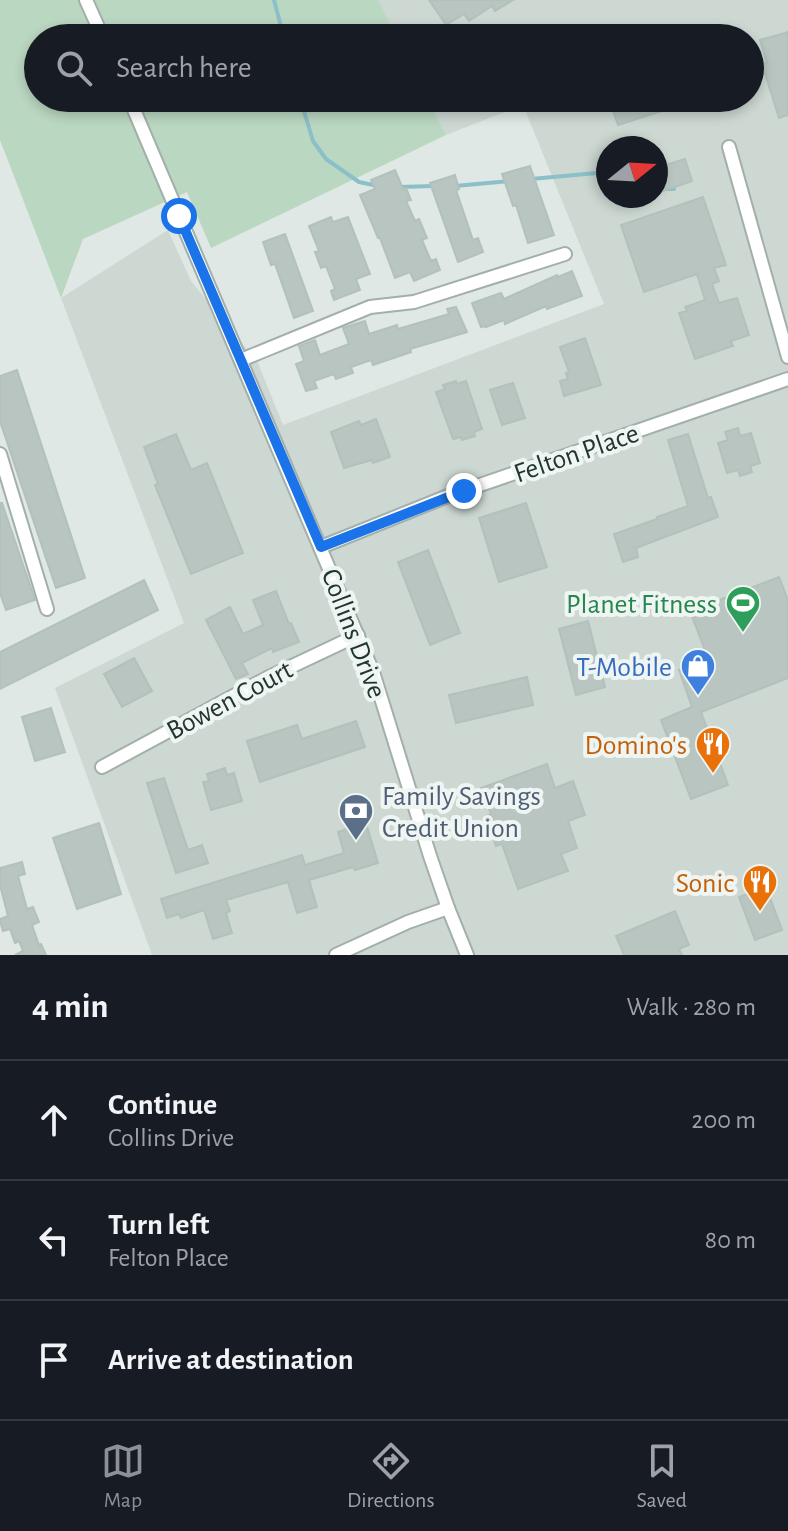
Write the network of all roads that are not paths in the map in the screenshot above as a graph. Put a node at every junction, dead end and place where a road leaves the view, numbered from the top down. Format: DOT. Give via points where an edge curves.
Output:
graph roads {
  1 [pos="86,0"];
  2 [pos="97,24"];
  3 [pos="135,112"];
  4 [pos="729,147"];
  5 [pos="565,254"];
  6 [pos="788,357"];
  7 [pos="241,360"];
  8 [pos="788,379"];
  9 [pos="0,454"];
  10 [pos="321,547"];
  11 [pos="47,609"];
  12 [pos="358,635"];
  13 [pos="102,767"];
  14 [pos="448,908"];
  15 [pos="336,955"];
  16 [pos="467,955"];
  1 -- 2 [label="street"];
  3 -- 7 [label="street, Collins Drive"];
  4 -- 6 [label="street"];
  5 -- 7 [label="street" via="414,302 370,307"];
  7 -- 10 [label="street, Collins Drive"];
  8 -- 10 [label="street, Felton Place" via="456,493"];
  9 -- 11 [label="street"];
  10 -- 12 [label="street, Collins Drive"];
  12 -- 13 [label="street, Bowen Court"];
  12 -- 14 [label="street, Collins Drive"];
  14 -- 15 [label="street"];
  14 -- 16 [label="street, Collins Drive"];
}
